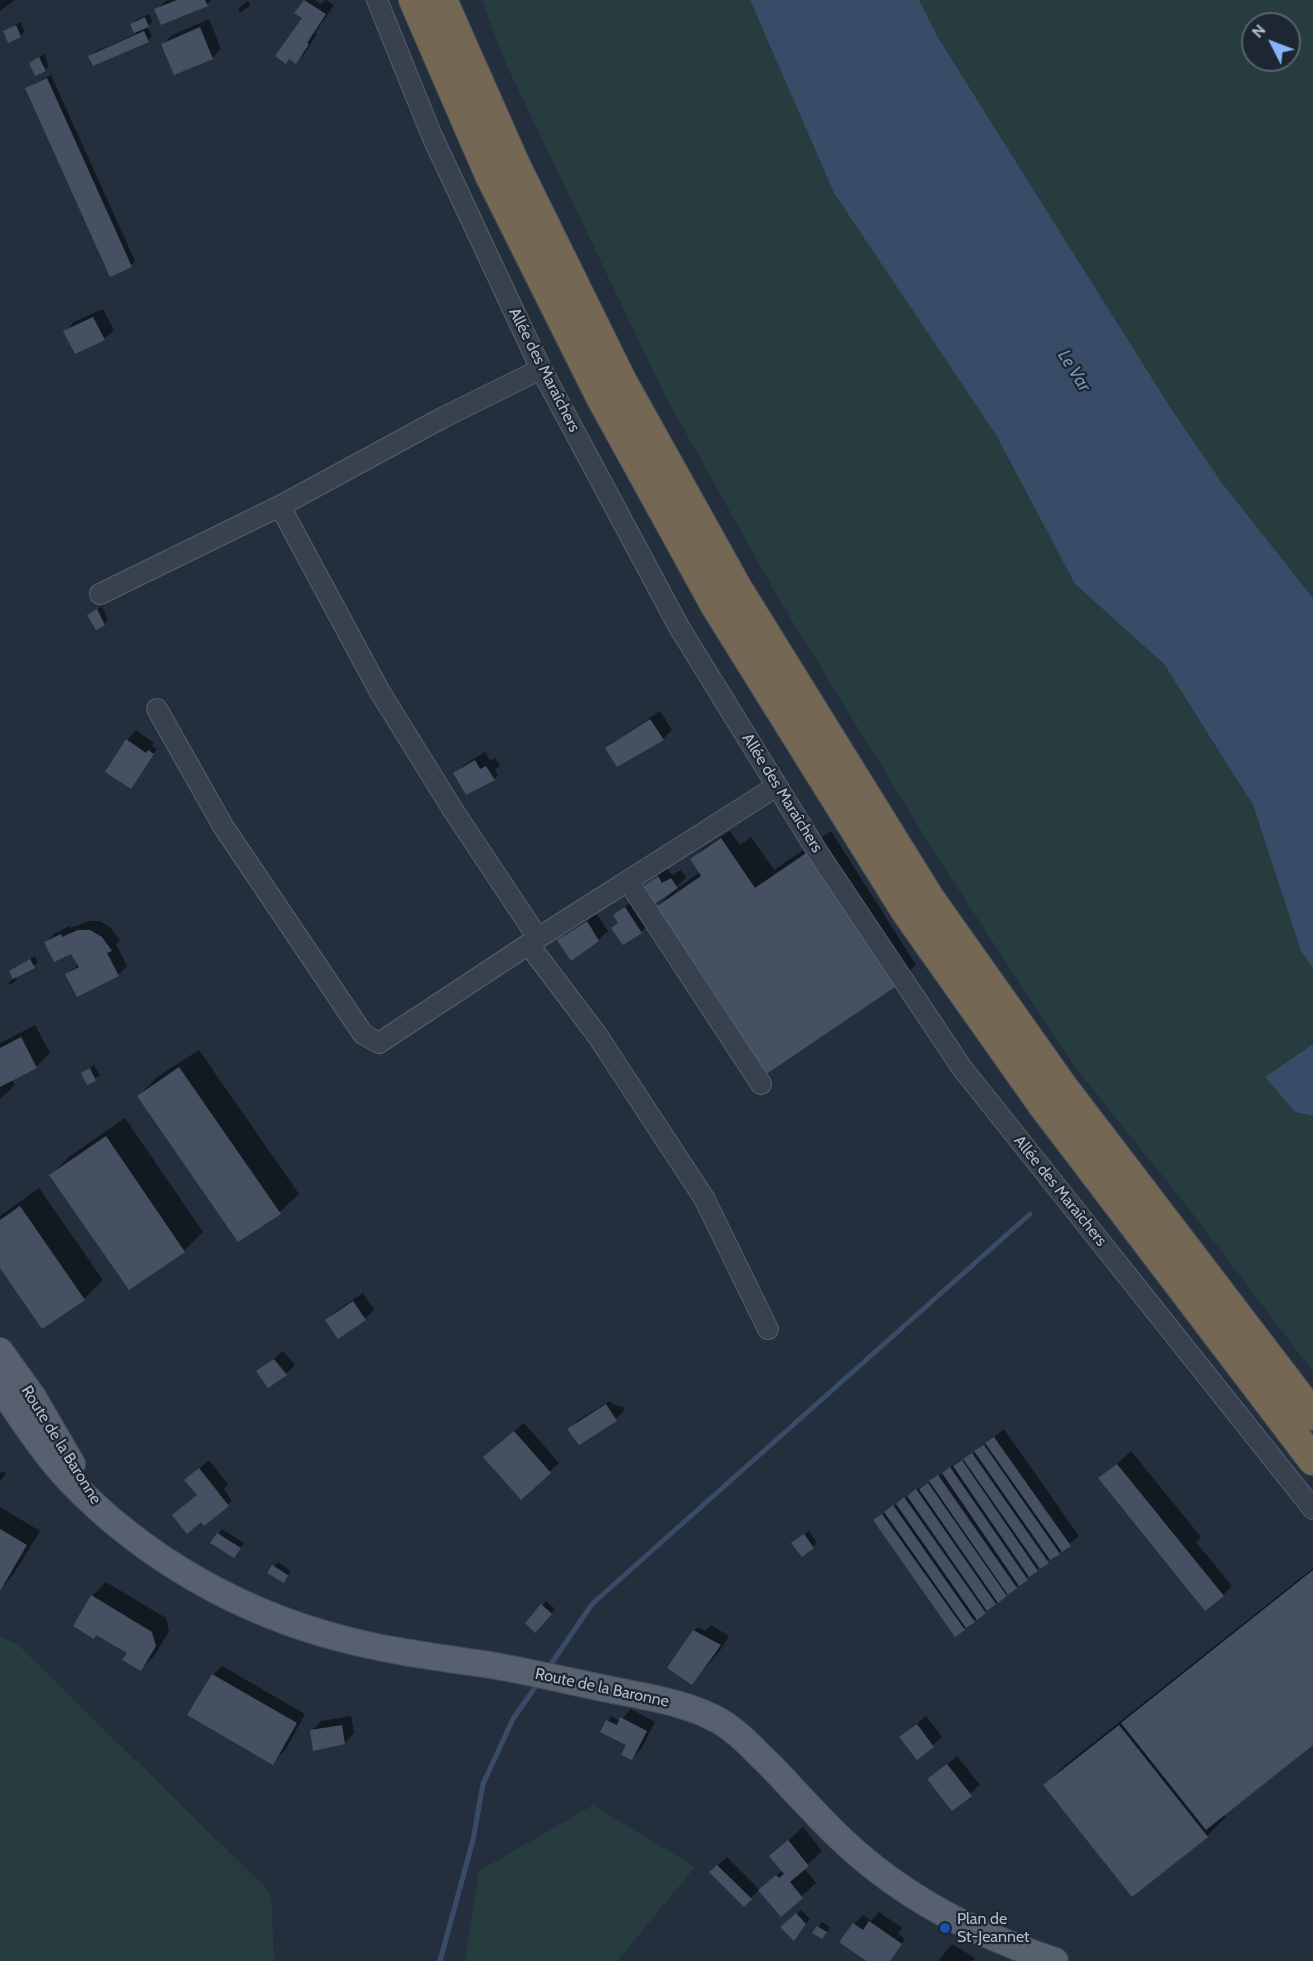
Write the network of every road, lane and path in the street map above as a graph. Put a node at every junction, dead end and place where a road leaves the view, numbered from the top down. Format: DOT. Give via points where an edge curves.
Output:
graph roads {
  1 [pos="377,0"];
  2 [pos="414,0"];
  3 [pos="442,0"];
  4 [pos="541,369"];
  5 [pos="280,506"];
  6 [pos="100,594"];
  7 [pos="158,709"];
  8 [pos="777,786"];
  9 [pos="628,881"];
  10 [pos="533,941"];
  11 [pos="761,1084"];
  12 [pos="768,1329"];
  13 [pos="0,1352"];
  14 [pos="0,1387"];
  15 [pos="1313,1415"];
  16 [pos="1313,1460"];
  17 [pos="1313,1509"];
  18 [pos="102,1510"];
  19 [pos="1055,1961"];
  1 -- 4 [label="street, Allée des Maraîchers" via="432,136"];
  2 -- 16 [label="highway" via="490,175 601,398 716,606 906,911 1043,1106"];
  3 -- 15 [label="highway" via="516,167 621,380 738,590 929,898 1062,1086"];
  4 -- 5 [label="street"];
  4 -- 8 [label="street, Allée des Maraîchers" via="680,627"];
  5 -- 6 [label="street"];
  5 -- 10 [label="street" via="380,693"];
  7 -- 10 [label="street" via="222,826 363,1034 379,1043"];
  8 -- 9 [label="street"];
  8 -- 17 [label="street, Allée des Maraîchers" via="962,1068"];
  9 -- 10 [label="street"];
  9 -- 11 [label="street"];
  10 -- 12 [label="street" via="704,1198"];
  13 -- 18 [label="main road, Route de la Baronne" via="33,1397"];
  14 -- 18 [label="main road, Route de la Baronne" via="50,1457"];
  18 -- 19 [label="main road, Route de la Baronne" via="134,1539 198,1581 288,1622 343,1640 661,1699 719,1720 745,1740 840,1837 901,1888 979,1933"];
}
